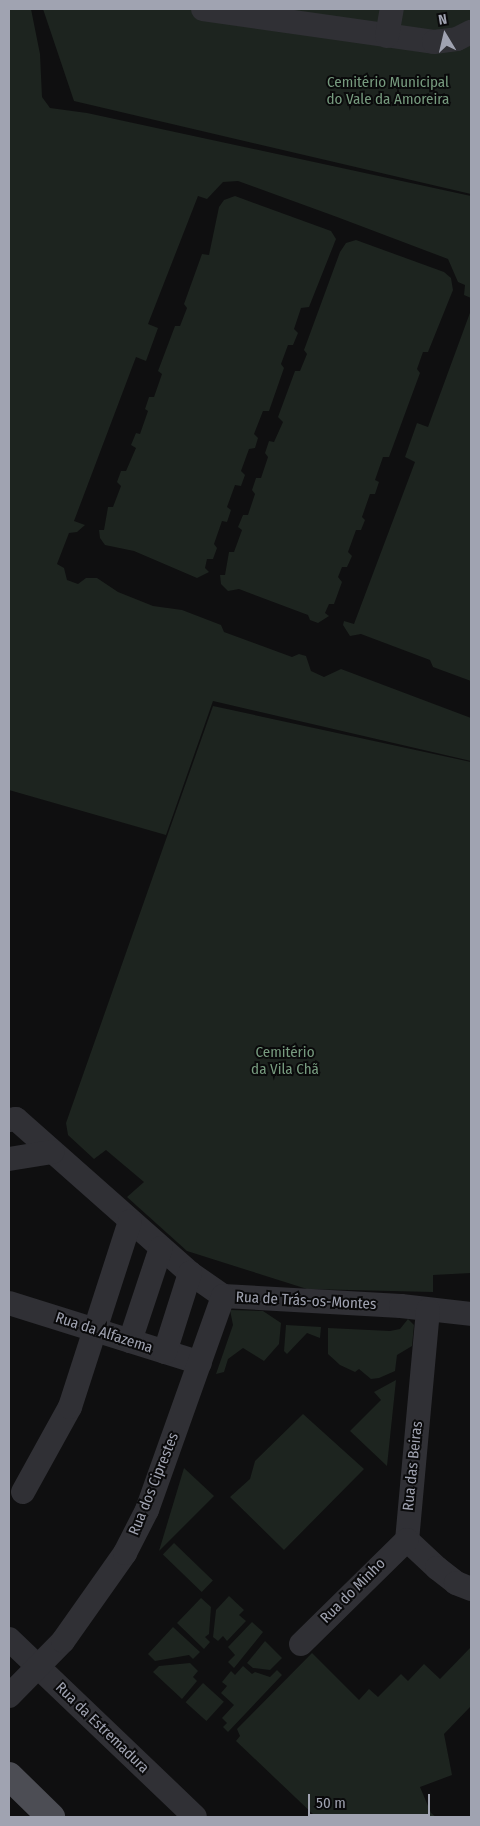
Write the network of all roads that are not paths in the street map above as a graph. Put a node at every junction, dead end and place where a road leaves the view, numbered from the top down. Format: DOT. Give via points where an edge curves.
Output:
graph roads {
  1 [pos="203,9"];
  2 [pos="392,9"];
  3 [pos="471,32"];
  4 [pos="387,36"];
  5 [pos="9,1120"];
  6 [pos="52,1152"];
  7 [pos="9,1159"];
  8 [pos="130,1221"];
  9 [pos="161,1248"];
  10 [pos="190,1273"];
  11 [pos="222,1296"];
  12 [pos="9,1303"];
  13 [pos="428,1310"];
  14 [pos="471,1314"];
  15 [pos="96,1329"];
  16 [pos="130,1341"];
  17 [pos="165,1352"];
  18 [pos="200,1364"];
  19 [pos="24,1492"];
  20 [pos="407,1540"];
  21 [pos="471,1589"];
  22 [pos="9,1639"];
  23 [pos="301,1644"];
  24 [pos="38,1667"];
  25 [pos="9,1696"];
  26 [pos="9,1776"];
  27 [pos="51,1817"];
  28 [pos="195,1817"];
  1 -- 4 [label="street"];
  2 -- 4 [label="street"];
  3 -- 4 [label="street" via="444,42"];
  5 -- 6 [label="street, Rua de Trás-os-Montes" via="16,1119"];
  6 -- 7 [label="street"];
  6 -- 8 [label="street, Rua de Trás-os-Montes"];
  8 -- 9 [label="street, Rua de Trás-os-Montes"];
  8 -- 15 [label="street"];
  9 -- 10 [label="street, Rua de Trás-os-Montes"];
  9 -- 16 [label="street"];
  10 -- 11 [label="street, Rua de Trás-os-Montes"];
  10 -- 17 [label="street"];
  11 -- 13 [label="street, Rua de Trás-os-Montes"];
  11 -- 18 [label="street, Rua dos Ciprestes"];
  12 -- 15 [label="street, Rua da Alfazema"];
  13 -- 14 [label="street, Rua de Trás-os-Montes"];
  13 -- 20 [label="street, Rua das Beiras"];
  15 -- 16 [label="street, Rua da Alfazema"];
  15 -- 19 [label="street" via="70,1407"];
  16 -- 17 [label="street, Rua da Alfazema"];
  17 -- 18 [label="street, Rua da Alfazema"];
  18 -- 24 [label="street, Rua dos Ciprestes" via="147,1510 126,1553 96,1598"];
  20 -- 21 [label="street" via="456,1583"];
  20 -- 23 [label="street, Rua do Minho"];
  22 -- 24 [label="street, Rua da Estremadura"];
  24 -- 25 [label="street, Rua dos Ciprestes"];
  24 -- 28 [label="street, Rua da Estremadura"];
  26 -- 27 [label="main road"];
}
